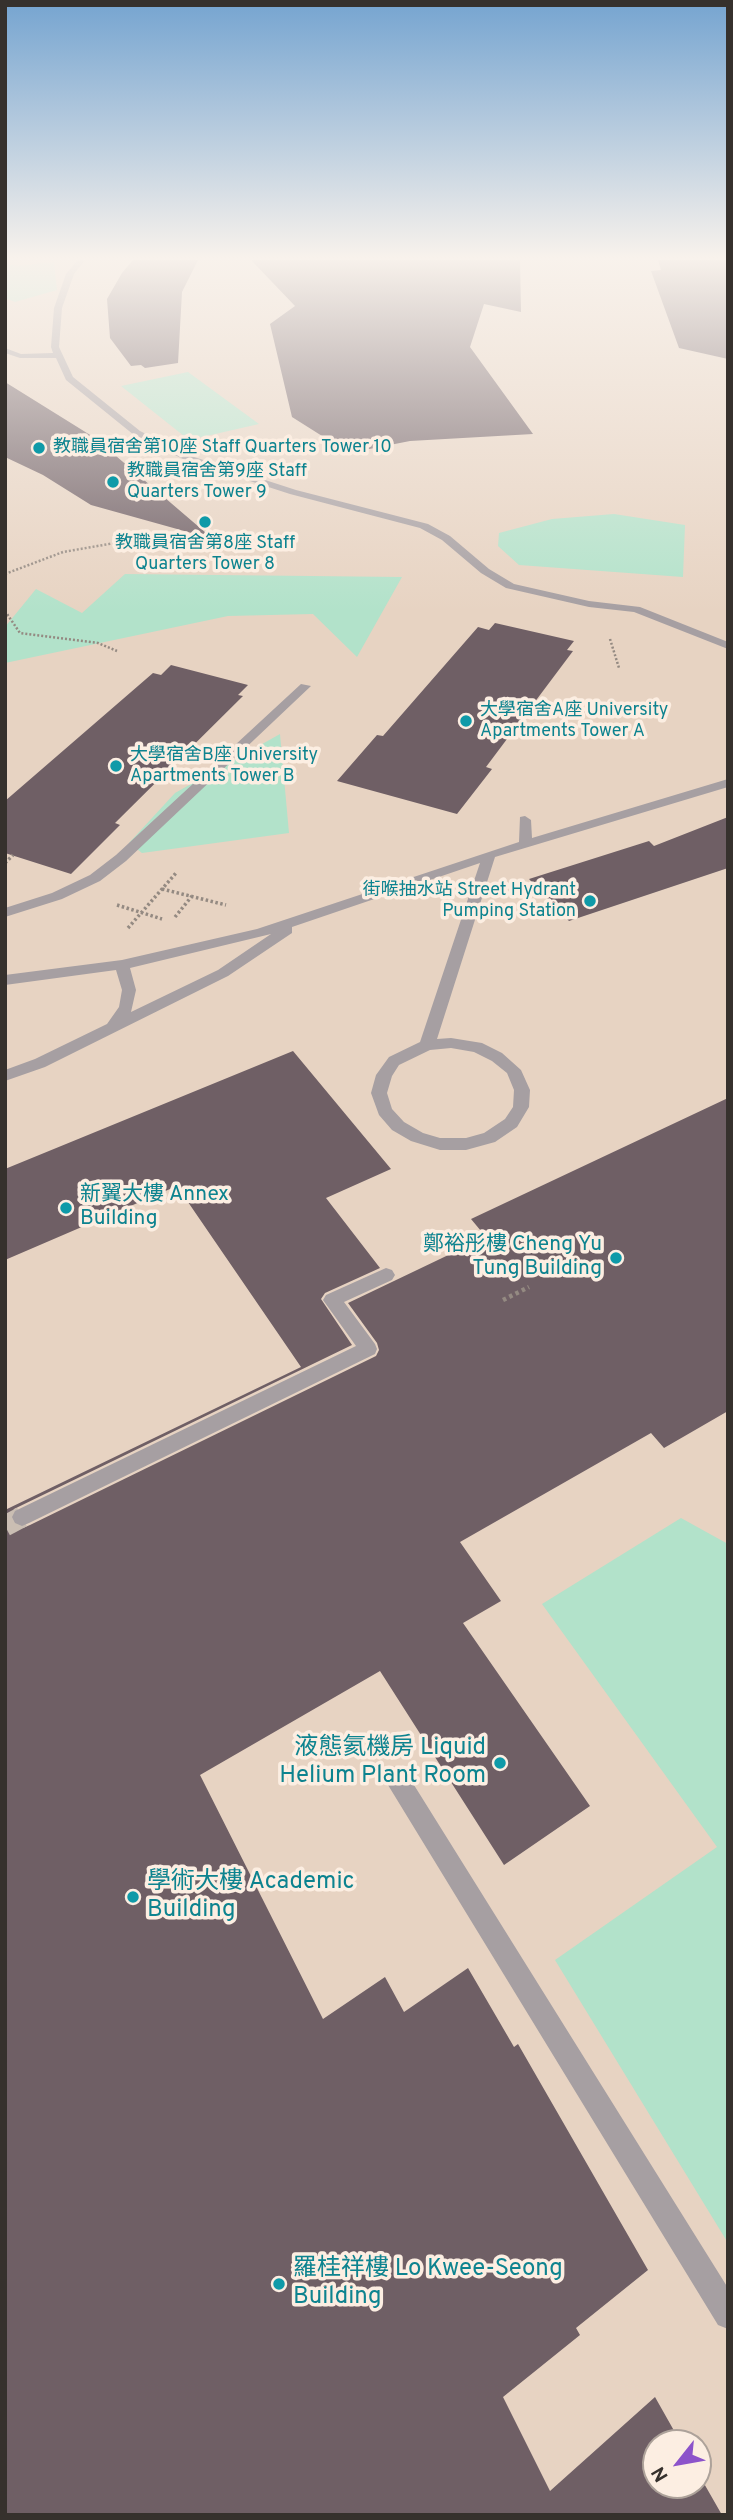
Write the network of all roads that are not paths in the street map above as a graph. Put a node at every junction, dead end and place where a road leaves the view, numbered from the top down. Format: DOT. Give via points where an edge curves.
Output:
graph roads {
  1 [pos="69,378"];
  2 [pos="728,646"];
  3 [pos="305,686"];
  4 [pos="728,783"];
  5 [pos="525,820"];
  6 [pos="526,844"];
  7 [pos="489,855"];
  8 [pos="5,913"];
  9 [pos="305,918"];
  10 [pos="122,965"];
  11 [pos="5,980"];
  12 [pos="112,1026"];
  13 [pos="427,1045"];
  14 [pos="5,1076"];
  15 [pos="386,1275"];
  16 [pos="22,1517"];
  17 [pos="396,1777"];
  18 [pos="728,2315"];
  1 -- 2 [label="street" via="137,433 188,458 293,492 424,526 510,586 589,604 636,609"];
  3 -- 8 [label="street" via="95,878"];
  4 -- 6 [label="street"];
  5 -- 6 [label="street"];
  6 -- 7 [label="street"];
  7 -- 9 [label="street"];
  7 -- 13 [label="street"];
  9 -- 10 [label="street"];
  9 -- 12 [label="street" via="223,973"];
  10 -- 11 [label="street"];
  10 -- 12 [label="street" via="129,990 126,1008"];
  12 -- 14 [label="street"];
  13 -- 13 [label="street" via="477,1047 513,1070 522,1090 521,1107 511,1124 489,1138 466,1144 440,1144 398,1126 385,1111 379,1093 383,1075 394,1061"];
  15 -- 16 [label="street" via="332,1300 368,1349"];
  17 -- 18 [label="street"];
}
